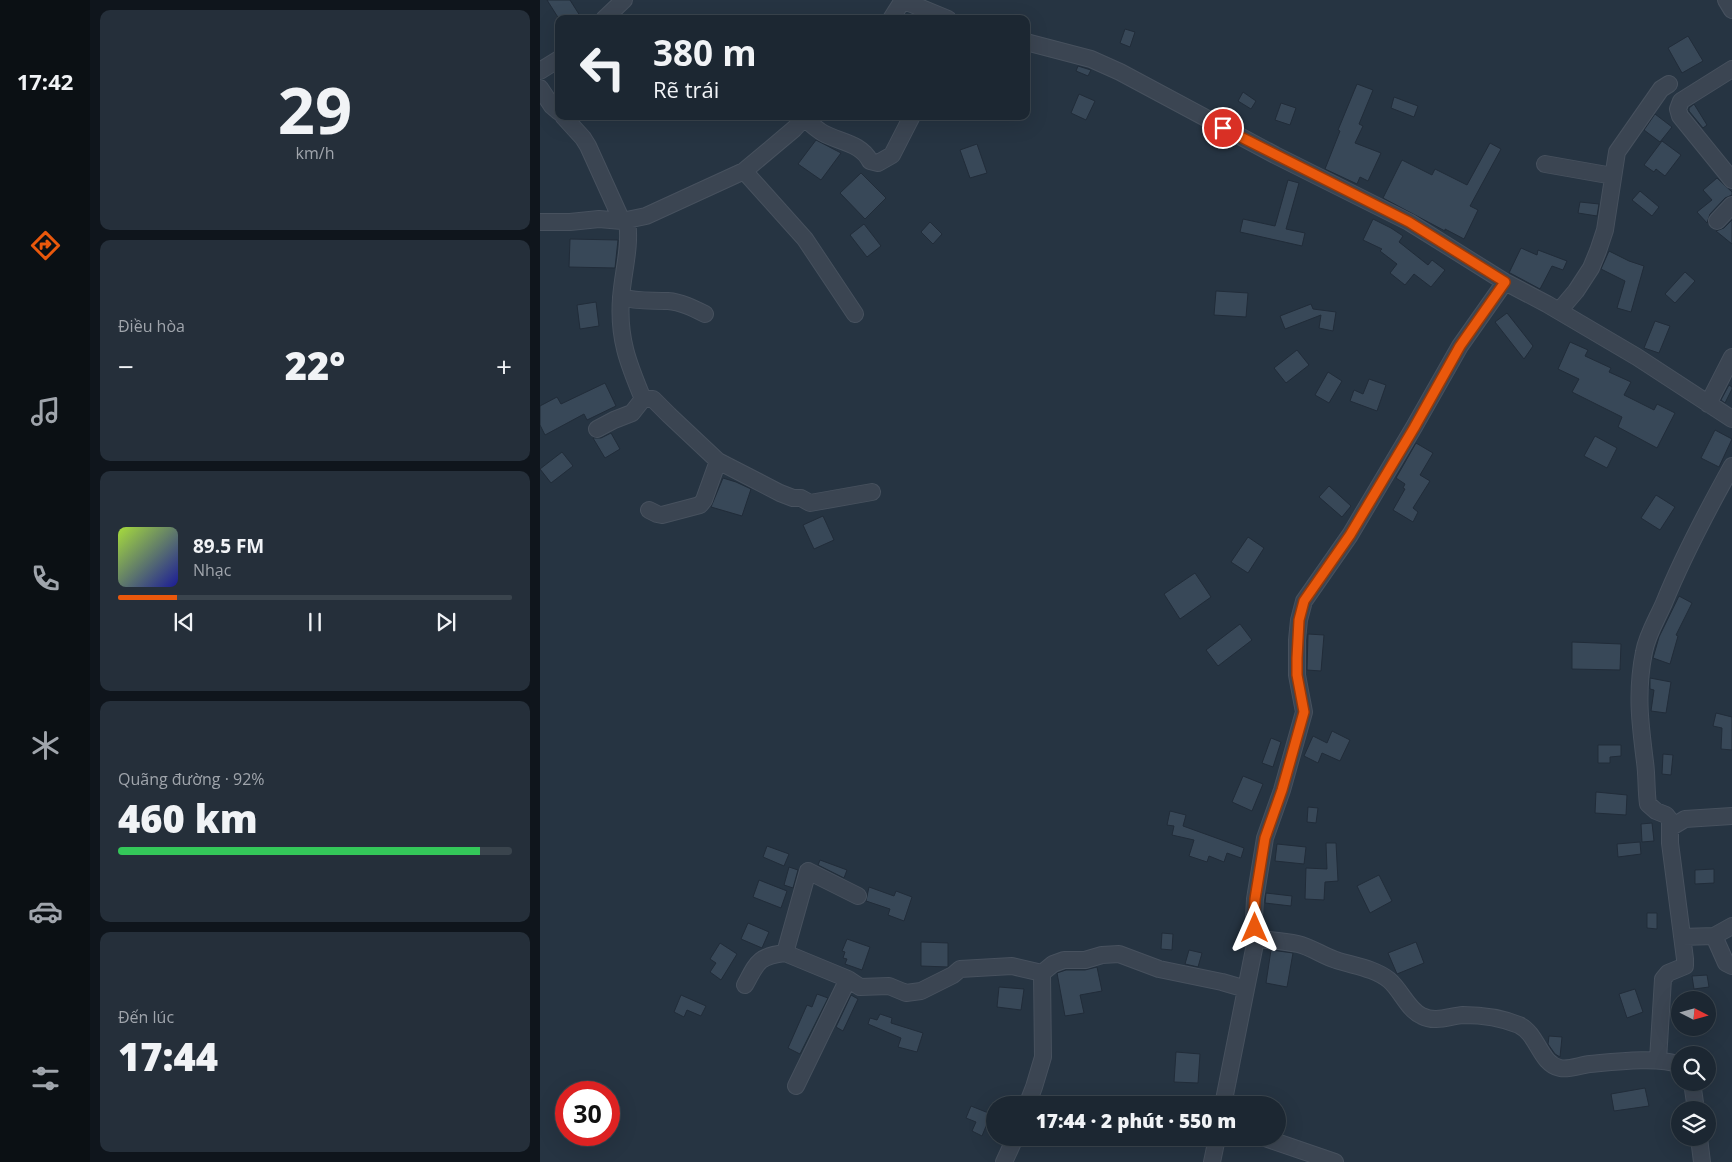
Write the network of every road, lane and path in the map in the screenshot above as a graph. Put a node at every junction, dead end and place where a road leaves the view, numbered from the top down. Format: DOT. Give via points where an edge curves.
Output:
graph roads {
  1 [pos="624,0"];
  2 [pos="902,0"];
  3 [pos="1726,0"];
  4 [pos="1732,10"];
  5 [pos="608,15"];
  6 [pos="893,15"];
  7 [pos="938,15"];
  8 [pos="1030,43"];
  9 [pos="555,61"];
  10 [pos="1732,69"];
  11 [pos="540,71"];
  12 [pos="1669,84"];
  13 [pos="540,88"];
  14 [pos="555,109"];
  15 [pos="566,120"];
  16 [pos="802,120"];
  17 [pos="808,120"];
  18 [pos="910,120"];
  19 [pos="1545,164"];
  20 [pos="744,171"];
  21 [pos="1613,176"];
  22 [pos="1732,180"];
  23 [pos="1732,206"];
  24 [pos="624,221"];
  25 [pos="1717,221"];
  26 [pos="540,222"];
  27 [pos="1505,282"];
  28 [pos="621,297"];
  29 [pos="1559,311"];
  30 [pos="705,314"];
  31 [pos="855,314"];
  32 [pos="1732,357"];
  33 [pos="643,399"];
  34 [pos="1708,404"];
  35 [pos="1732,420"];
  36 [pos="598,429"];
  37 [pos="718,462"];
  38 [pos="1732,466"];
  39 [pos="872,492"];
  40 [pos="649,510"];
  41 [pos="1732,816"];
  42 [pos="1670,828"];
  43 [pos="858,896"];
  44 [pos="1732,926"];
  45 [pos="1714,936"];
  46 [pos="1682,938"];
  47 [pos="1256,939"];
  48 [pos="785,953"];
  49 [pos="1732,966"];
  50 [pos="1042,973"];
  51 [pos="848,979"];
  52 [pos="745,985"];
  53 [pos="1246,989"];
  54 [pos="1658,1060"];
  55 [pos="1671,1063"];
  56 [pos="796,1086"];
  57 [pos="1030,1096"];
  58 [pos="1225,1096"];
  59 [pos="1286,1145"];
  60 [pos="1011,1146"];
  61 [pos="1215,1146"];
  62 [pos="1701,1146"];
  63 [pos="1004,1162"];
  64 [pos="1212,1162"];
  65 [pos="1335,1162"];
  66 [pos="1702,1162"];
  1 -- 5 [label="street"];
  2 -- 6 [label="street"];
  2 -- 7 [label="street"];
  3 -- 4 [label="street"];
  8 -- 27 [label="street" via="1091,59 1120,72 1275,156 1409,222"];
  9 -- 11 [label="street"];
  10 -- 22 [label="street" via="1681,101 1678,109 1680,116"];
  12 -- 21 [label="street" via="1662,89 1617,152"];
  13 -- 14 [label="street"];
  15 -- 24 [label="street" via="588,146"];
  16 -- 20 [label="street"];
  17 -- 18 [label="street" via="823,133 856,146 868,155 870,161 878,164 892,155"];
  19 -- 21 [label="street"];
  20 -- 24 [label="street" via="646,216"];
  20 -- 31 [label="street" via="805,239"];
  21 -- 29 [label="street" via="1606,230 1591,268"];
  23 -- 25 [label="street"];
  24 -- 26 [label="street"];
  24 -- 28 [label="street" via="628,242"];
  27 -- 29 [label="street"];
  27 -- 47 [label="street" via="1460,346 1350,535 1304,601 1297,649 1297,675 1304,712 1265,838 1255,899"];
  28 -- 30 [label="street" via="670,301"];
  28 -- 33 [label="street" via="623,343"];
  29 -- 34 [label="street"];
  32 -- 34 [label="street"];
  33 -- 36 [label="street" via="632,413"];
  33 -- 37 [label="street" via="653,399"];
  34 -- 35 [label="street"];
  37 -- 39 [label="street" via="780,493 810,503"];
  37 -- 40 [label="street" via="700,504 662,515"];
  38 -- 42 [label="street" via="1672,582 1644,652 1639,719 1648,804 1668,816"];
  41 -- 42 [label="street" via="1684,819"];
  42 -- 46 [label="street"];
  43 -- 48 [label="street" via="808,871"];
  44 -- 45 [label="street"];
  45 -- 46 [label="street"];
  45 -- 49 [label="street" via="1726,963"];
  46 -- 54 [label="street" via="1684,966 1665,975 1662,983"];
  47 -- 53 [label="street"];
  47 -- 54 [label="street" via="1298,944 1335,960 1373,971 1389,981 1425,1018 1480,1016 1519,1025 1532,1034 1552,1065 1561,1068"];
  48 -- 51 [label="street"];
  48 -- 52 [label="street" via="760,959"];
  50 -- 51 [label="street" via="1012,966 960,969 920,991 906,993 889,986 860,987"];
  50 -- 53 [label="street" via="1064,960 1119,954 1159,969"];
  50 -- 57 [label="street" via="1043,1057"];
  51 -- 56 [label="street"];
  53 -- 58 [label="street"];
  54 -- 55 [label="street"];
  59 -- 65 [label="street"];
  60 -- 63 [label="street"];
  61 -- 64 [label="street"];
  62 -- 66 [label="street"];
}
